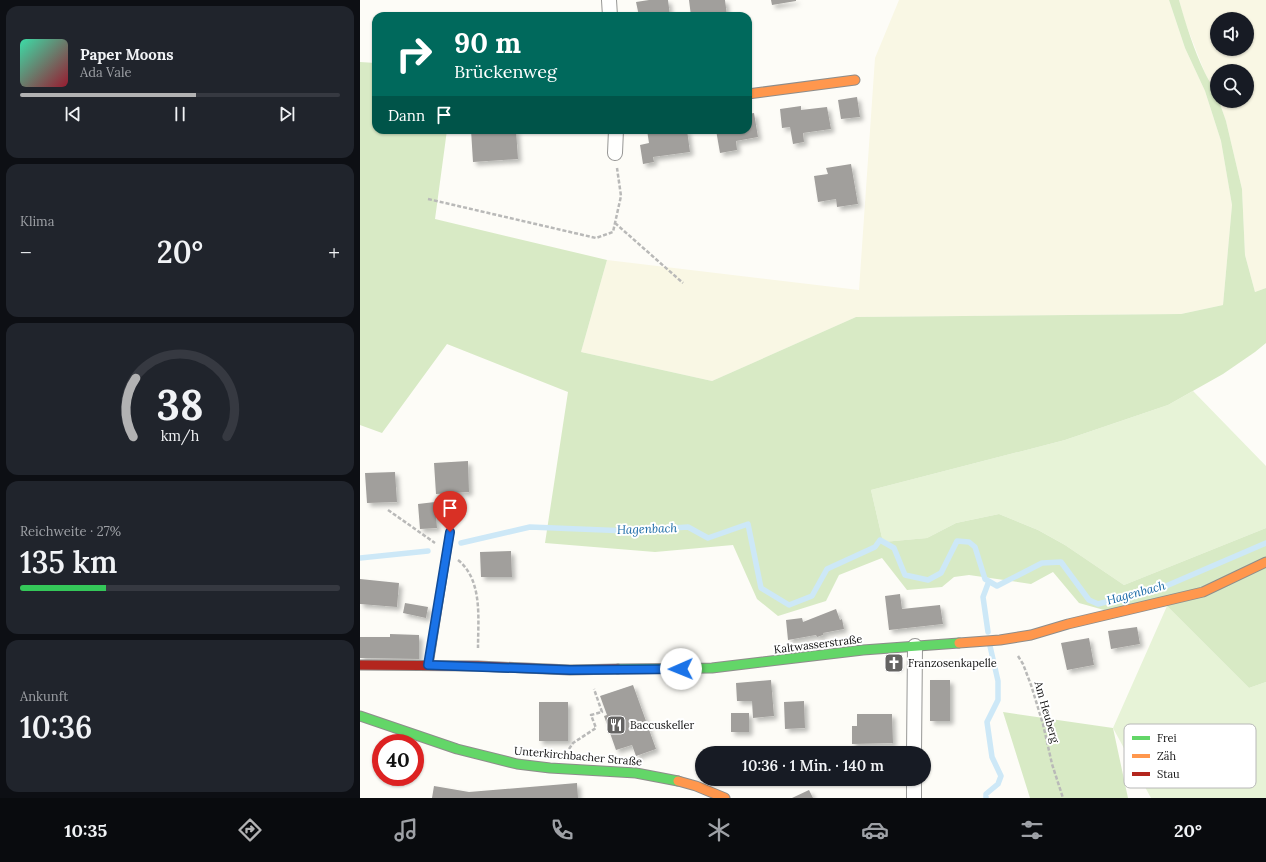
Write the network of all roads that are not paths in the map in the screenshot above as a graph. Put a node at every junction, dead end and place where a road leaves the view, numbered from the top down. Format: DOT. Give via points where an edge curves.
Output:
graph roads {
  1 [pos="609,0"];
  2 [pos="610,12"];
  3 [pos="855,80"];
  4 [pos="752,93"];
  5 [pos="616,134"];
  6 [pos="615,153"];
  7 [pos="450,532"];
  8 [pos="1266,562"];
  9 [pos="915,646"];
  10 [pos="360,665"];
  11 [pos="428,665"];
  12 [pos="360,716"];
  13 [pos="914,746"];
  14 [pos="914,786"];
  15 [pos="725,798"];
  16 [pos="914,798"];
  1 -- 2 [label="street"];
  3 -- 4 [label="street"];
  5 -- 6 [label="street"];
  7 -- 11 [label="lane"];
  8 -- 9 [label="street, Kaltwasserstraße" via="1203,592 1031,635 1000,640"];
  9 -- 11 [label="street, Kaltwasserstraße" via="712,668 587,670"];
  9 -- 13 [label="street"];
  10 -- 11 [label="street, Kaltwasserstraße"];
  12 -- 15 [label="street, Unterkirchbacher Straße" via="402,732 517,764 650,774 688,782"];
  14 -- 16 [label="street"];
}
